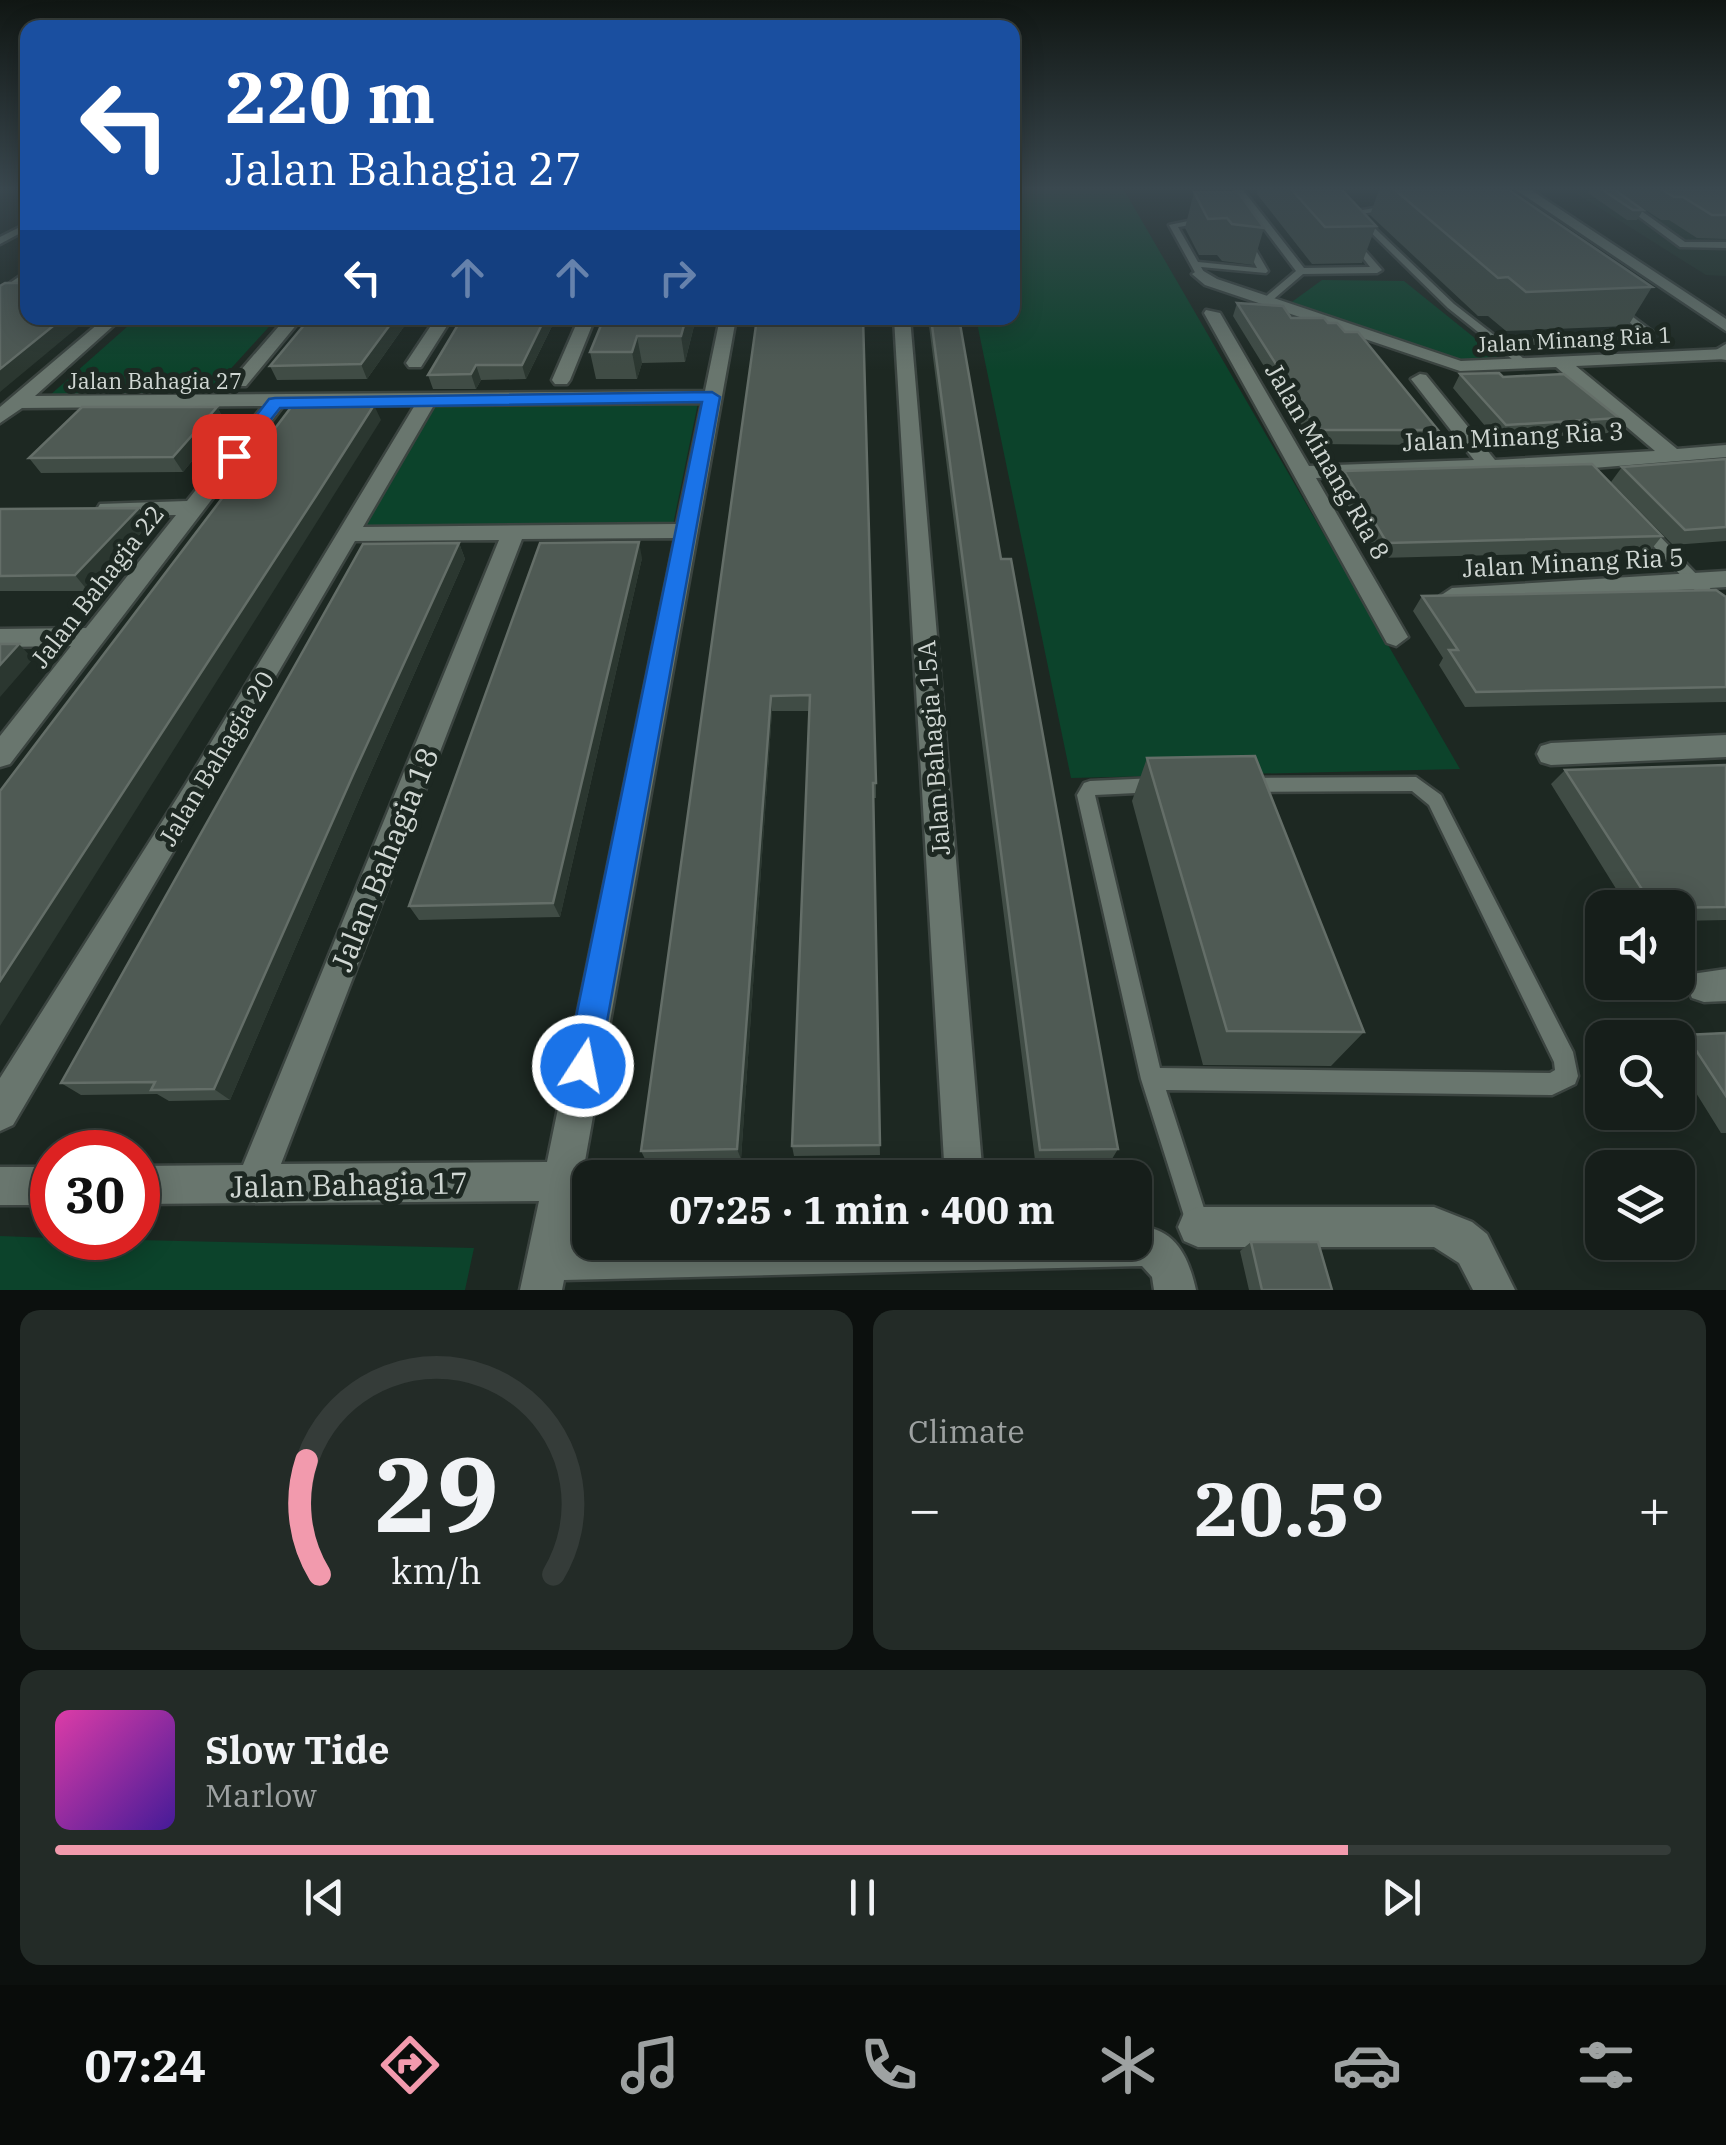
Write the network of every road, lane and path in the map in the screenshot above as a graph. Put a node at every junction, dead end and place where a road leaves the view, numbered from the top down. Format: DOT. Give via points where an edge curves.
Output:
graph roads {
  1 [pos="1188,250"];
  2 [pos="1251,250"];
  3 [pos="1285,250"];
  4 [pos="1360,250"];
  5 [pos="1393,250"];
  6 [pos="1616,250"];
  7 [pos="1631,250"];
  8 [pos="1197,269"];
  9 [pos="1301,271"];
  10 [pos="1266,301"];
  11 [pos="1609,303"];
  12 [pos="1726,306"];
  13 [pos="1212,313"];
  14 [pos="1708,314"];
  15 [pos="106,325"];
  16 [pos="288,325"];
  17 [pos="439,325"];
  18 [pos="584,325"];
  19 [pos="727,325"];
  20 [pos="903,325"];
  21 [pos="1726,326"];
  22 [pos="1726,335"];
  23 [pos="1498,345"];
  24 [pos="1725,353"];
  25 [pos="415,363"];
  26 [pos="1562,364"];
  27 [pos="1526,366"];
  28 [pos="1420,379"];
  29 [pos="561,380"];
  30 [pos="240,382"];
  31 [pos="712,397"];
  32 [pos="427,400"];
  33 [pos="17,402"];
  34 [pos="275,403"];
  35 [pos="0,417"];
  36 [pos="1726,451"];
  37 [pos="1672,455"];
  38 [pos="1489,466"];
  39 [pos="1302,472"];
  40 [pos="193,508"];
  41 [pos="76,509"];
  42 [pos="1632,516"];
  43 [pos="686,531"];
  44 [pos="513,533"];
  45 [pos="349,534"];
  46 [pos="1726,579"];
  47 [pos="1696,582"];
  48 [pos="1423,598"];
  49 [pos="1726,614"];
  50 [pos="1396,636"];
  51 [pos="92,637"];
  52 [pos="0,638"];
  53 [pos="1726,746"];
  54 [pos="1550,754"];
  55 [pos="0,756"];
  56 [pos="1186,785"];
  57 [pos="1224,785"];
  58 [pos="1152,1079"];
  59 [pos="0,1112"];
  60 [pos="963,1160"];
  61 [pos="560,1181"];
  62 [pos="254,1185"];
  63 [pos="0,1186"];
  64 [pos="30,1186"];
  65 [pos="160,1186"];
  66 [pos="1198,1227"];
  67 [pos="1152,1249"];
  68 [pos="756,1260"];
  69 [pos="544,1275"];
  70 [pos="1175,1290"];
  71 [pos="1494,1290"];
  1 -- 8 [label="lane"];
  2 -- 8 [label="lane" via="1263,271"];
  3 -- 9 [label="lane"];
  4 -- 9 [label="lane" via="1377,270"];
  5 -- 23 [label="lane"];
  6 -- 14 [label="street"];
  7 -- 12 [label="street"];
  8 -- 10 [label="street, Jalan Minang Ria 1" via="1211,282"];
  9 -- 10 [label="lane"];
  10 -- 27 [label="street, Jalan Minang Ria 1" via="1460,366"];
  11 -- 23 [label="lane" via="1648,332"];
  13 -- 39 [label="street, Jalan Minang Ria 8"];
  14 -- 21 [label="street"];
  14 -- 22 [label="street"];
  15 -- 33 [label="street"];
  16 -- 30 [label="street"];
  17 -- 25 [label="street"];
  18 -- 29 [label="street"];
  19 -- 31 [label="street"];
  20 -- 60 [label="street, Jalan Bahagia 15A"];
  23 -- 27 [label="lane"];
  24 -- 26 [label="street, Jalan Minang Ria 1"];
  26 -- 27 [label="street, Jalan Minang Ria 1"];
  26 -- 37 [label="street"];
  28 -- 38 [label="street"];
  31 -- 32 [label="street, Jalan Bahagia 27"];
  31 -- 43 [label="street"];
  32 -- 34 [label="street, Jalan Bahagia 27"];
  32 -- 45 [label="street, Jalan Bahagia 20"];
  33 -- 34 [label="street, Jalan Bahagia 27"];
  33 -- 35 [label="street"];
  34 -- 40 [label="street, Jalan Bahagia 22"];
  36 -- 37 [label="street, Jalan Minang Ria 3"];
  37 -- 38 [label="street, Jalan Minang Ria 3" via="1587,470"];
  38 -- 39 [label="street, Jalan Minang Ria 3"];
  39 -- 50 [label="street, Jalan Minang Ria 8"];
  40 -- 41 [label="street"];
  40 -- 51 [label="street, Jalan Bahagia 22"];
  42 -- 47 [label="lane"];
  43 -- 44 [label="street"];
  43 -- 61 [label="street"];
  44 -- 45 [label="street"];
  44 -- 62 [label="street, Jalan Bahagia 18"];
  45 -- 59 [label="street, Jalan Bahagia 20"];
  46 -- 47 [label="street, Jalan Minang Ria 5"];
  47 -- 48 [label="street, Jalan Minang Ria 5"];
  47 -- 49 [label="lane"];
  51 -- 52 [label="street"];
  51 -- 55 [label="street, Jalan Bahagia 22"];
  53 -- 54 [label="street"];
  56 -- 58 [label="lane" via="1090,788 1086,796"];
  57 -- 58 [label="lane" via="1416,784 1426,791 1565,1060 1567,1076 1552,1084"];
  58 -- 66 [label="lane"];
  61 -- 62 [label="street, Jalan Bahagia 17"];
  61 -- 69 [label="street"];
  62 -- 65 [label="street, Jalan Bahagia 17"];
  63 -- 64 [label="street"];
  66 -- 71 [label="street" via="1434,1226 1462,1234"];
  67 -- 70 [label="street" via="1171,1270"];
  68 -- 69 [label="street"];
}
